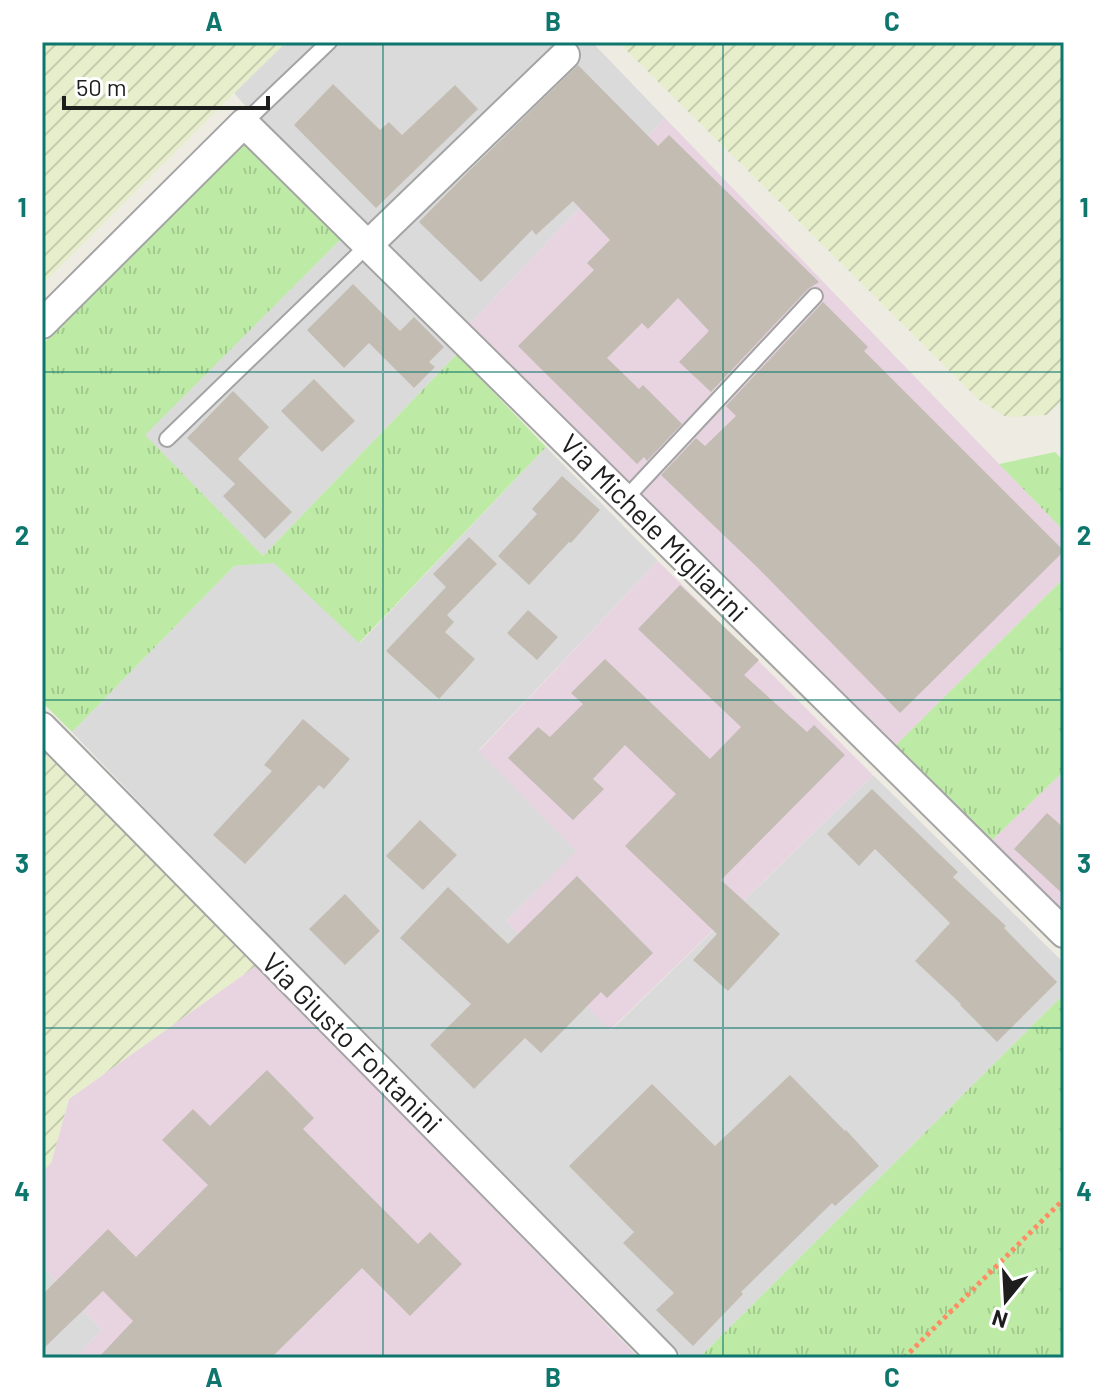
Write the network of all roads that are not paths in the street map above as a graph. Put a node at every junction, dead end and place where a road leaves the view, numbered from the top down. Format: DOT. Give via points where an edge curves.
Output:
graph roads {
  1 [pos="329,42"];
  2 [pos="565,55"];
  3 [pos="244,123"];
  4 [pos="368,245"];
  5 [pos="815,296"];
  6 [pos="42,324"];
  7 [pos="167,439"];
  8 [pos="625,499"];
  9 [pos="42,727"];
  10 [pos="1064,933"];
  11 [pos="663,1358"];
  1 -- 3 [label="lane"];
  2 -- 4 [label="street"];
  3 -- 4 [label="street, Via Michele Migliarini"];
  3 -- 6 [label="street"];
  4 -- 7 [label="lane"];
  4 -- 8 [label="street, Via Michele Migliarini"];
  5 -- 8 [label="lane"];
  8 -- 10 [label="street, Via Michele Migliarini"];
  9 -- 11 [label="street, Via Giusto Fontanini"];
}
